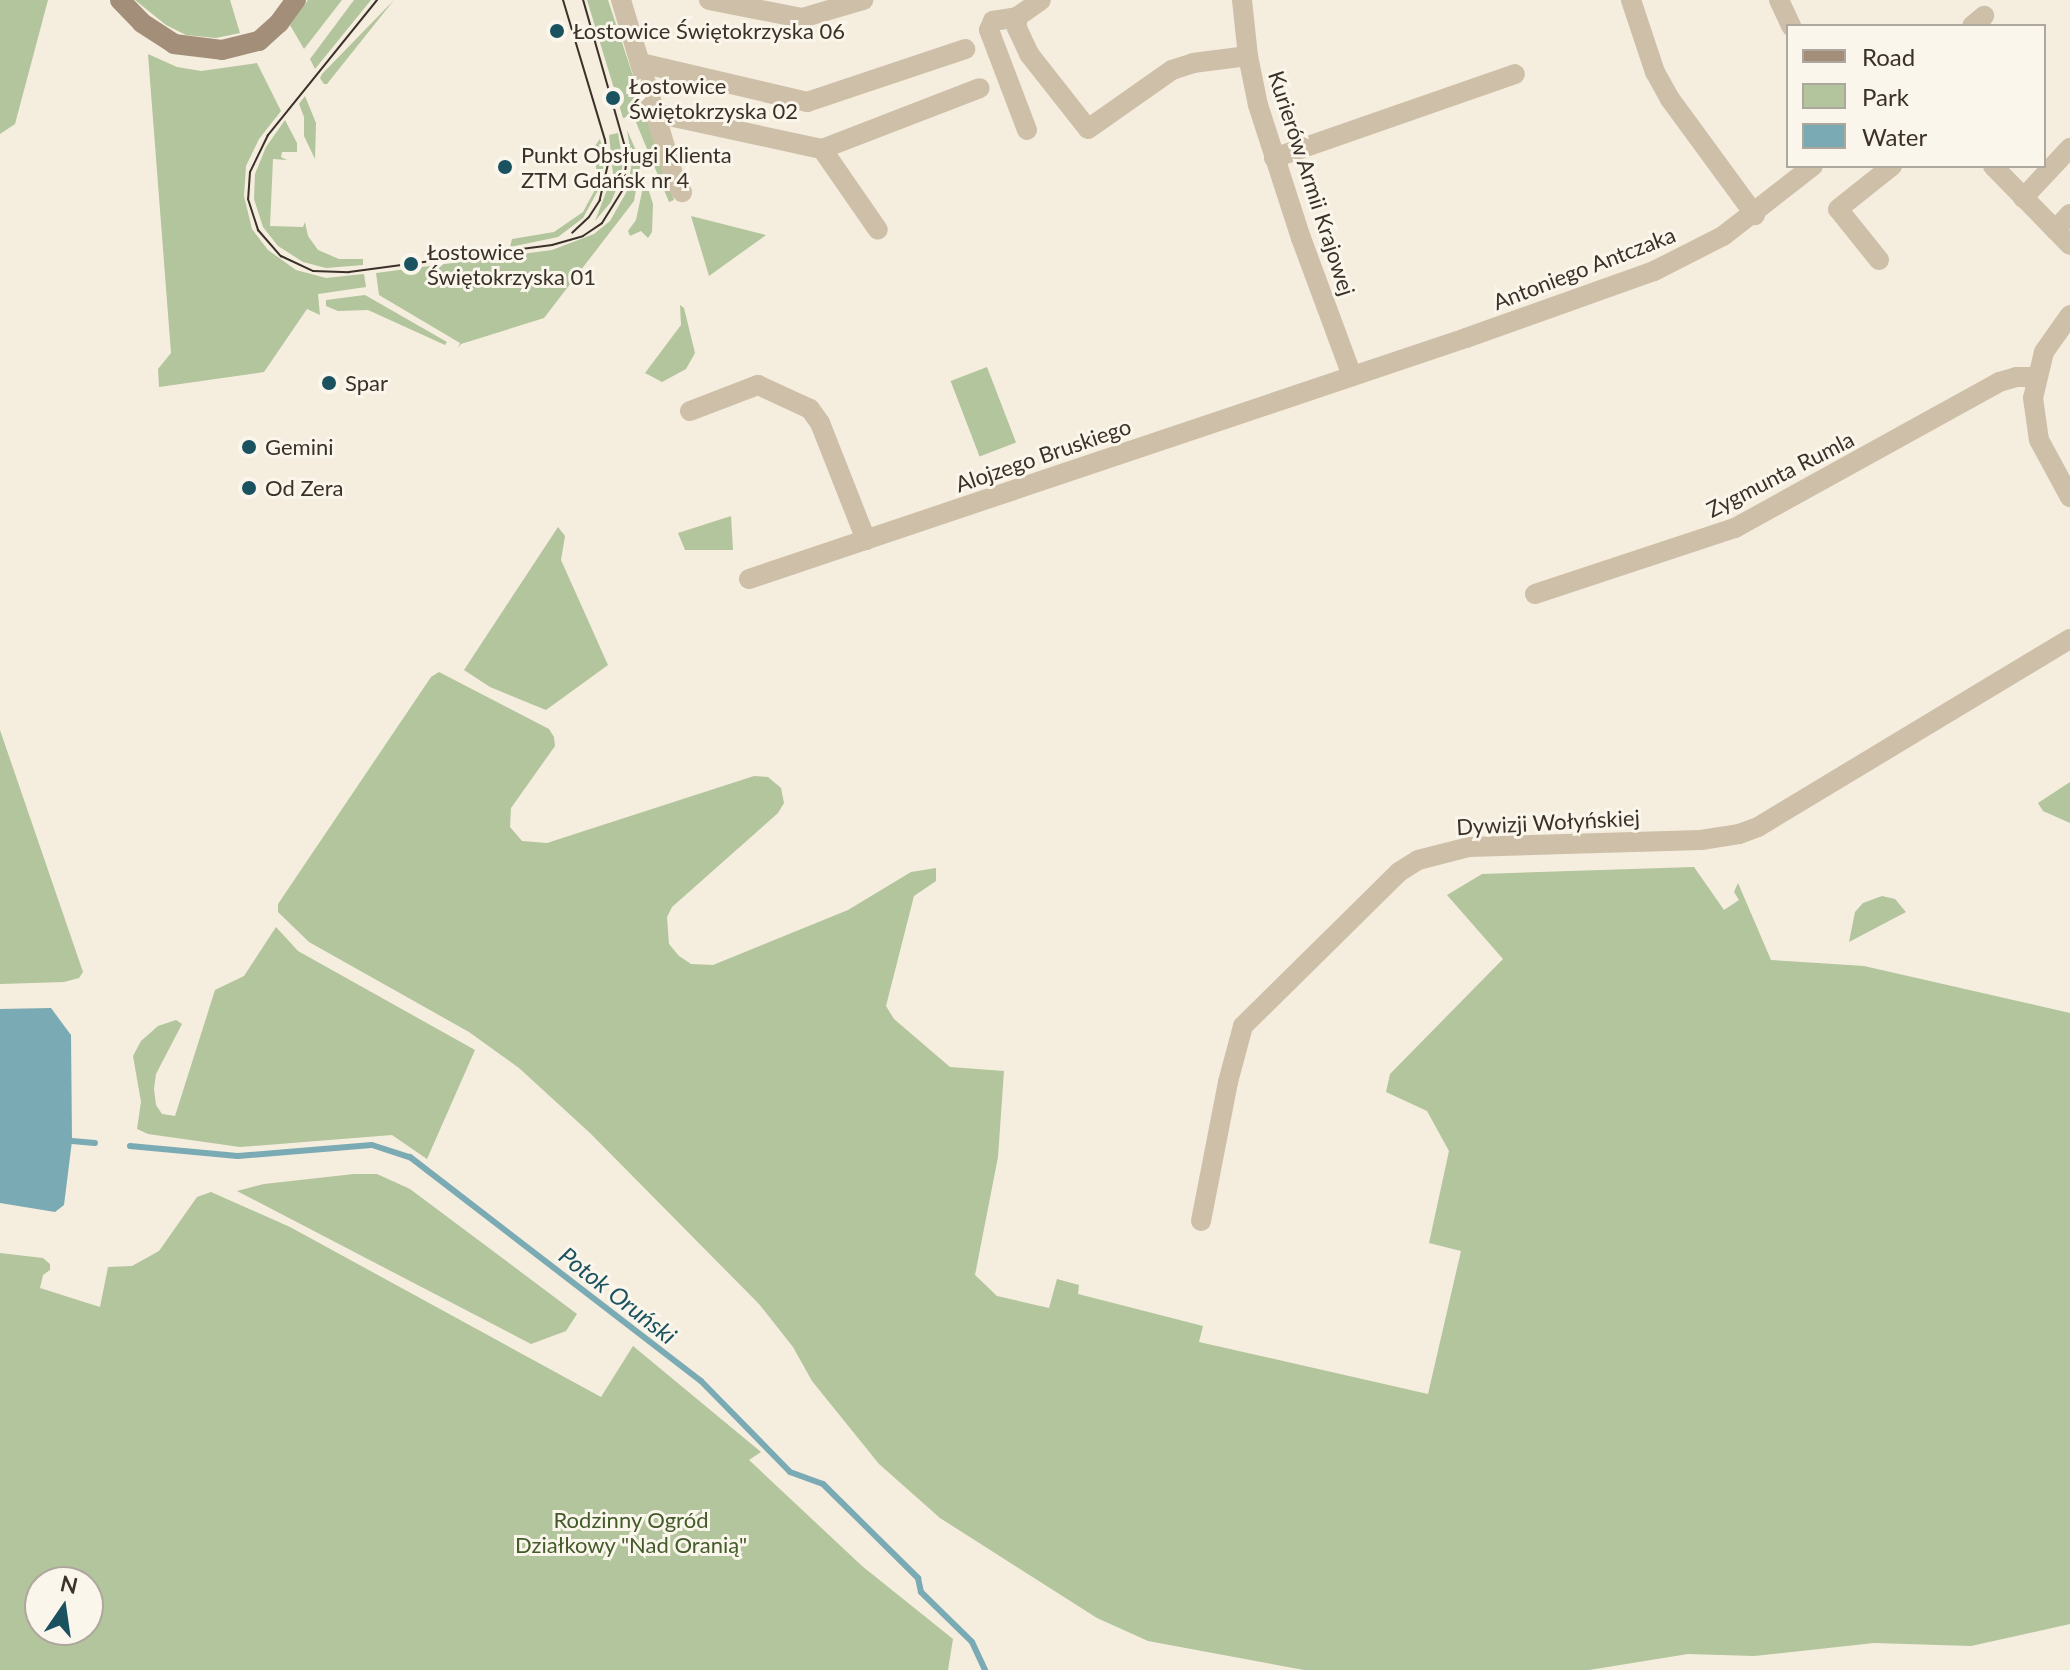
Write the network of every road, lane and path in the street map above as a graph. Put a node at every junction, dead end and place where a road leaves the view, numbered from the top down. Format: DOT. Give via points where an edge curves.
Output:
graph roads {
  1 [pos="120,0"];
  2 [pos="296,0"];
  3 [pos="621,0"];
  4 [pos="709,0"];
  5 [pos="863,0"];
  6 [pos="1041,0"];
  7 [pos="1242,0"];
  8 [pos="1631,0"];
  9 [pos="1779,0"];
  10 [pos="1017,17"];
  11 [pos="1790,24"];
  12 [pos="965,49"];
  13 [pos="1248,56"];
  14 [pos="641,63"];
  15 [pos="1515,74"];
  16 [pos="980,88"];
  17 [pos="655,113"];
  18 [pos="1027,130"];
  19 [pos="2070,148"];
  20 [pos="822,149"];
  21 [pos="1274,158"];
  22 [pos="1811,168"];
  23 [pos="1889,168"];
  24 [pos="1995,168"];
  25 [pos="682,192"];
  26 [pos="2023,198"];
  27 [pos="2070,214"];
  28 [pos="1755,215"];
  29 [pos="878,230"];
  30 [pos="2055,230"];
  31 [pos="2070,245"];
  32 [pos="1879,260"];
  33 [pos="2070,315"];
  34 [pos="1352,376"];
  35 [pos="2036,377"];
  36 [pos="690,411"];
  37 [pos="2070,497"];
  38 [pos="866,540"];
  39 [pos="749,579"];
  40 [pos="1535,594"];
  41 [pos="2070,639"];
  42 [pos="1201,1221"];
  1 -- 2 [label="main road" via="174,44 222,50 259,41"];
  3 -- 14 [label="street"];
  4 -- 5 [label="street" via="802,18"];
  6 -- 10 [label="street"];
  7 -- 13 [label="street, Kurierów Armii Krajowej"];
  8 -- 28 [label="street" via="1655,72 1670,99"];
  9 -- 11 [label="street"];
  10 -- 13 [label="street" via="1029,54 1088,129 1172,70"];
  10 -- 18 [label="street" via="993,21 989,30"];
  12 -- 14 [label="street" via="807,102"];
  13 -- 21 [label="street, Kurierów Armii Krajowej"];
  14 -- 17 [label="street"];
  15 -- 21 [label="street"];
  16 -- 20 [label="street"];
  17 -- 20 [label="street"];
  17 -- 25 [label="street"];
  19 -- 26 [label="street"];
  20 -- 29 [label="street"];
  21 -- 34 [label="street, Kurierów Armii Krajowej"];
  22 -- 28 [label="street, Antoniego Antczaka"];
  23 -- 32 [label="street" via="1838,209"];
  24 -- 26 [label="street"];
  26 -- 30 [label="street"];
  27 -- 30 [label="street"];
  28 -- 34 [label="street, Antoniego Antczaka" via="1654,271"];
  30 -- 31 [label="street"];
  33 -- 35 [label="street" via="2053,335"];
  34 -- 38 [label="street, Alojzego Bruskiego"];
  35 -- 37 [label="street" via="2034,424"];
  35 -- 40 [label="street, Zygmunta Rumla" via="1999,382 1735,528"];
  36 -- 38 [label="street" via="758,385 810,409"];
  38 -- 39 [label="street, Alojzego Bruskiego"];
  41 -- 42 [label="street, Dywizji Wołyńskiej" via="1739,834 1701,840 1469,847 1418,860 1399,872 1243,1026"];
}
